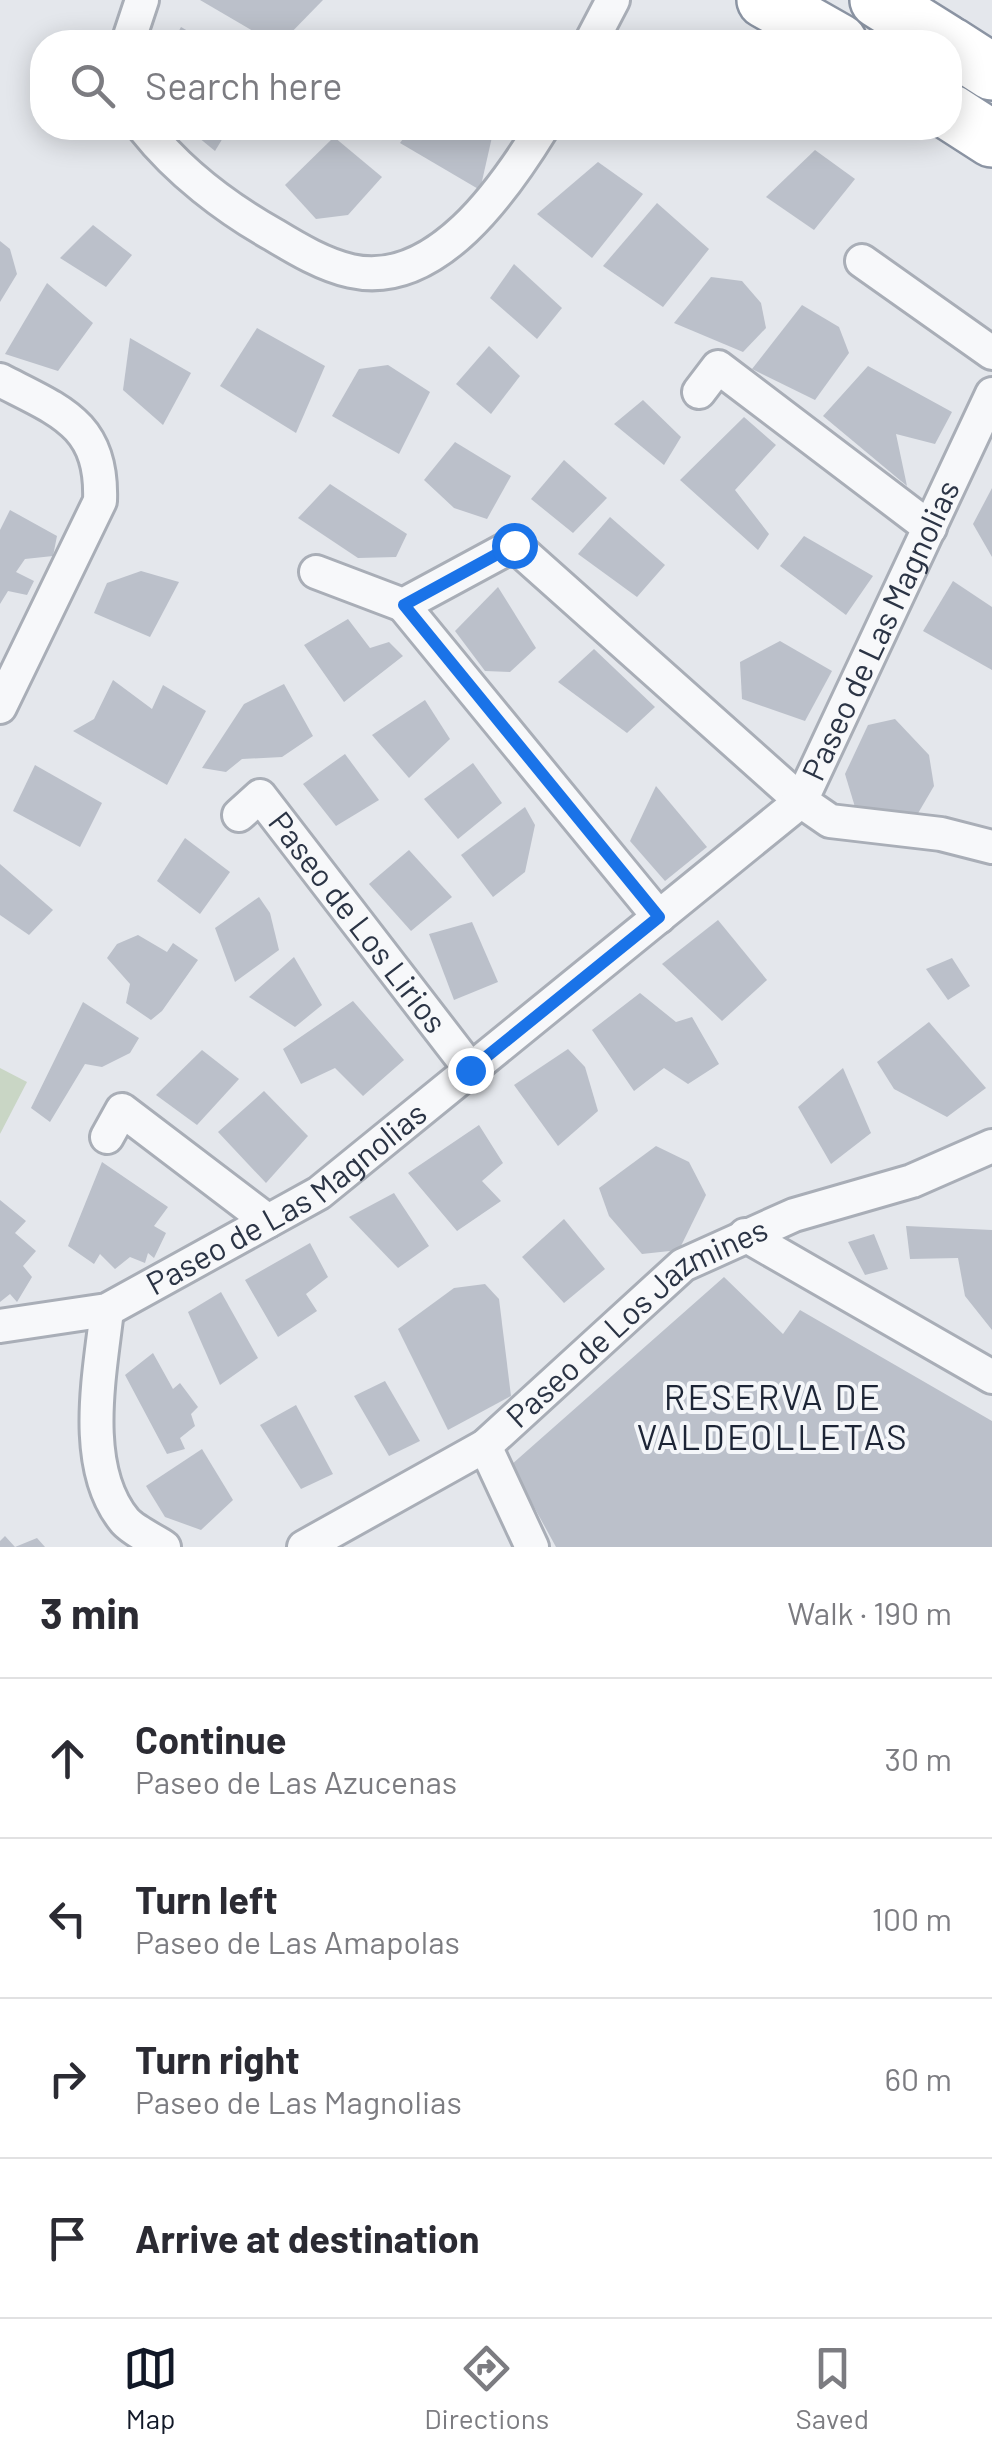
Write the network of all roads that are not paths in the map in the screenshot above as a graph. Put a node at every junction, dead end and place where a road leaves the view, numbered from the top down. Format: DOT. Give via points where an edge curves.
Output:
graph roads {
  1 [pos="142,0"];
  2 [pos="765,0"];
  3 [pos="878,0"];
  4 [pos="612,1"];
  5 [pos="132,30"];
  6 [pos="597,30"];
  7 [pos="818,30"];
  8 [pos="925,30"];
  9 [pos="962,53"];
  10 [pos="992,72"];
  11 [pos="962,120"];
  12 [pos="992,139"];
  13 [pos="156,140"];
  14 [pos="534,140"];
  15 [pos="862,261"];
  16 [pos="992,352"];
  17 [pos="0,380"];
  18 [pos="699,392"];
  19 [pos="992,394"];
  20 [pos="979,456"];
  21 [pos="930,528"];
  22 [pos="316,572"];
  23 [pos="404,605"];
  24 [pos="0,707"];
  25 [pos="801,802"];
  26 [pos="239,815"];
  27 [pos="992,847"];
  28 [pos="659,917"];
  29 [pos="470,1070"];
  30 [pos="107,1137"];
  31 [pos="992,1146"];
  32 [pos="268,1221"];
  33 [pos="744,1235"];
  34 [pos="107,1310"];
  35 [pos="0,1326"];
  36 [pos="992,1377"];
  37 [pos="485,1446"];
  38 [pos="164,1547"];
  39 [pos="304,1547"];
  40 [pos="532,1547"];
  1 -- 5 [label="street"];
  2 -- 7 [label="highway"];
  3 -- 8 [label="highway"];
  4 -- 6 [label="street"];
  9 -- 10 [label="highway"];
  11 -- 12 [label="highway"];
  13 -- 14 [label="street" via="245,218 304,253 351,271 379,272 430,254 473,223"];
  15 -- 16 [label="street"];
  17 -- 24 [label="street" via="66,414 90,442 101,476 100,501"];
  18 -- 21 [label="street" via="718,367"];
  19 -- 20 [label="street, Paseo de Las Magnolias"];
  20 -- 21 [label="street, Paseo de Las Magnolias"];
  21 -- 25 [label="street, Paseo de Las Magnolias"];
  22 -- 23 [label="street"];
  23 -- 25 [label="street" via="514,545"];
  23 -- 28 [label="street"];
  25 -- 27 [label="street" via="830,821"];
  25 -- 28 [label="street, Paseo de Las Magnolias"];
  26 -- 29 [label="street, Paseo de Los Lirios" via="260,796"];
  28 -- 29 [label="street, Paseo de Las Magnolias"];
  29 -- 32 [label="street, Paseo de Las Magnolias" via="319,1194"];
  30 -- 32 [label="street" via="122,1110"];
  31 -- 33 [label="street, Paseo de Los Jazmines" via="912,1182"];
  32 -- 34 [label="street, Paseo de Las Magnolias"];
  33 -- 36 [label="street"];
  33 -- 37 [label="street, Paseo de Los Jazmines" via="683,1264"];
  34 -- 35 [label="street, Paseo de Las Magnolias"];
  34 -- 38 [label="street" via="94,1422 103,1479 126,1522"];
  37 -- 39 [label="street, Paseo de Los Jazmines"];
  37 -- 40 [label="street"];
}
